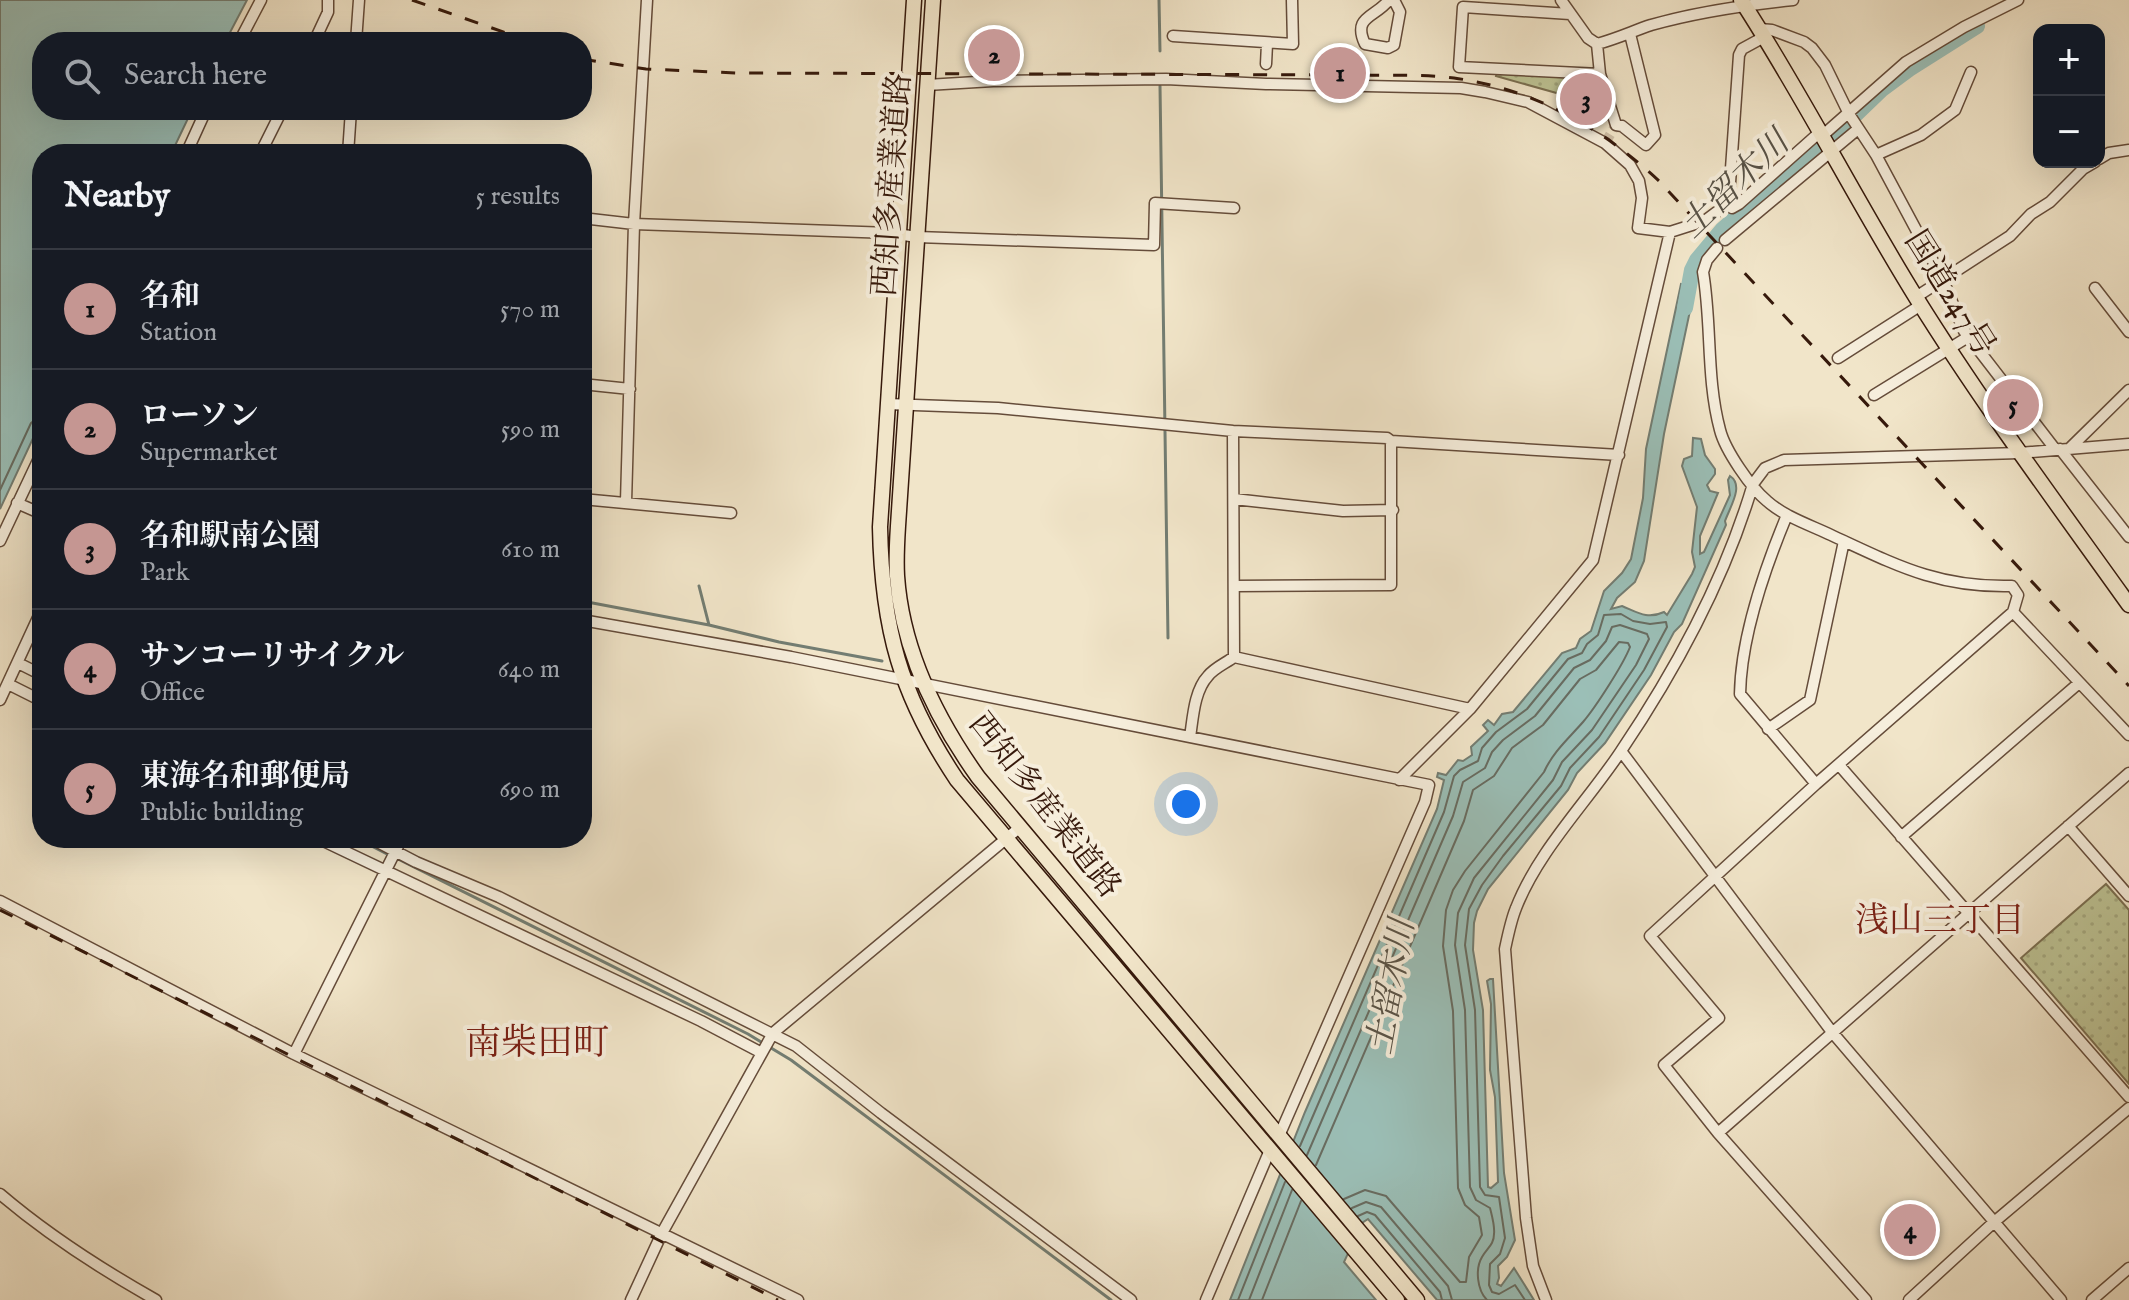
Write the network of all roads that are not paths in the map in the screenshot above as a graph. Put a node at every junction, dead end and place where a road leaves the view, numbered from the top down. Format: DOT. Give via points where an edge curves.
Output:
graph roads {
  1 [pos="261,0"];
  2 [pos="328,0"];
  3 [pos="359,0"];
  4 [pos="647,0"];
  5 [pos="914,0"];
  6 [pos="933,0"];
  7 [pos="1292,0"];
  8 [pos="1392,0"];
  9 [pos="1561,0"];
  10 [pos="1793,0"];
  11 [pos="2018,0"];
  12 [pos="1742,2"];
  13 [pos="1570,14"];
  14 [pos="244,32"];
  15 [pos="319,32"];
  16 [pos="357,32"];
  17 [pos="1762,33"];
  18 [pos="1630,34"];
  19 [pos="1173,36"];
  20 [pos="1267,44"];
  21 [pos="1597,44"];
  22 [pos="1266,64"];
  23 [pos="1971,72"];
  24 [pos="1600,74"];
  25 [pos="927,85"];
  26 [pos="1849,114"];
  27 [pos="201,120"];
  28 [pos="277,120"];
  29 [pos="350,120"];
  30 [pos="1858,127"];
  31 [pos="1825,142"];
  32 [pos="191,144"];
  33 [pos="265,144"];
  34 [pos="349,144"];
  35 [pos="2129,150"];
  36 [pos="1876,155"];
  37 [pos="2105,156"];
  38 [pos="2085,168"];
  39 [pos="1726,205"];
  40 [pos="1234,208"];
  41 [pos="592,219"];
  42 [pos="1706,220"];
  43 [pos="634,224"];
  44 [pos="1695,224"];
  45 [pos="1670,232"];
  46 [pos="900,234"];
  47 [pos="917,237"];
  48 [pos="1725,240"];
  49 [pos="1717,248"];
  50 [pos="1943,280"];
  51 [pos="2095,288"];
  52 [pos="1919,301"];
  53 [pos="2129,332"];
  54 [pos="1968,337"];
  55 [pos="1949,349"];
  56 [pos="1838,358"];
  57 [pos="592,385"];
  58 [pos="630,389"];
  59 [pos="2129,390"];
  60 [pos="1874,395"];
  61 [pos="887,404"];
  62 [pos="906,404"];
  63 [pos="1233,431"];
  64 [pos="1391,441"];
  65 [pos="2129,444"];
  66 [pos="2062,448"];
  67 [pos="2019,453"];
  68 [pos="1619,455"];
  69 [pos="32,472"];
  70 [pos="1753,484"];
  71 [pos="1234,499"];
  72 [pos="592,500"];
  73 [pos="626,502"];
  74 [pos="17,503"];
  75 [pos="32,510"];
  76 [pos="1393,510"];
  77 [pos="731,513"];
  78 [pos="1787,515"];
  79 [pos="2129,537"];
  80 [pos="0,541"];
  81 [pos="1844,541"];
  82 [pos="1235,586"];
  83 [pos="2129,604"];
  84 [pos="2013,612"];
  85 [pos="592,622"];
  86 [pos="32,632"];
  87 [pos="1234,657"];
  88 [pos="18,663"];
  89 [pos="32,670"];
  90 [pos="904,681"];
  91 [pos="2079,683"];
  92 [pos="8,684"];
  93 [pos="924,685"];
  94 [pos="32,696"];
  95 [pos="0,700"];
  96 [pos="1470,709"];
  97 [pos="1768,729"];
  98 [pos="2129,735"];
  99 [pos="1190,737"];
  100 [pos="1621,751"];
  101 [pos="1839,765"];
  102 [pos="2129,773"];
  103 [pos="1399,780"];
  104 [pos="1816,784"];
  105 [pos="2068,826"];
  106 [pos="1019,828"];
  107 [pos="1901,837"];
  108 [pos="1006,839"];
  109 [pos="337,848"];
  110 [pos="390,848"];
  111 [pos="397,848"];
  112 [pos="396,851"];
  113 [pos="386,872"];
  114 [pos="1713,875"];
  115 [pos="2129,896"];
  116 [pos="0,901"];
  117 [pos="1968,914"];
  118 [pos="1832,1032"];
  119 [pos="773,1033"];
  120 [pos="762,1053"];
  121 [pos="294,1054"];
  122 [pos="2129,1097"];
  123 [pos="2129,1108"];
  124 [pos="1718,1133"];
  125 [pos="1277,1146"];
  126 [pos="0,1194"];
  127 [pos="1993,1223"];
  128 [pos="662,1233"];
  129 [pos="2129,1268"];
  130 [pos="156,1300"];
  131 [pos="631,1300"];
  132 [pos="798,1300"];
  133 [pos="1131,1300"];
  134 [pos="1206,1300"];
  135 [pos="1397,1300"];
  136 [pos="1417,1300"];
  137 [pos="1546,1300"];
  138 [pos="1866,1300"];
  139 [pos="1909,1300"];
  140 [pos="2061,1300"];
  141 [pos="2092,1300"];
  1 -- 14 [label="street"];
  2 -- 15 [label="street"];
  3 -- 16 [label="street"];
  4 -- 43 [label="street"];
  5 -- 46 [label="highway, 西知多産業道路"];
  6 -- 25 [label="highway, 西知多産業道路"];
  7 -- 20 [label="street" via="1293,44"];
  8 -- 8 [label="street" via="1400,12 1394,45 1365,44 1363,22"];
  9 -- 13 [label="street"];
  10 -- 12 [label="street"];
  11 -- 26 [label="street" via="1906,62"];
  12 -- 17 [label="highway, 国道247号"];
  12 -- 18 [label="street"];
  13 -- 21 [label="street"];
  13 -- 24 [label="street" via="1463,7 1459,67"];
  17 -- 26 [label="street" via="1812,48"];
  17 -- 31 [label="highway, 国道247号"];
  17 -- 39 [label="street" via="1739,55"];
  18 -- 21 [label="street"];
  18 -- 24 [label="street" via="1655,135 1646,145 1616,125"];
  19 -- 20 [label="street"];
  20 -- 22 [label="street"];
  21 -- 24 [label="street"];
  23 -- 36 [label="street" via="1955,110 1921,135"];
  25 -- 45 [label="street" via="1166,79 1485,92 1528,102 1605,143 1639,181 1638,228"];
  25 -- 47 [label="highway, 西知多産業道路"];
  26 -- 30 [label="street"];
  26 -- 31 [label="street"];
  27 -- 32 [label="street"];
  28 -- 33 [label="street"];
  29 -- 34 [label="street"];
  30 -- 31 [label="street"];
  30 -- 36 [label="street"];
  31 -- 39 [label="street" via="1739,204"];
  31 -- 48 [label="street"];
  31 -- 52 [label="highway, 国道247号"];
  35 -- 37 [label="street"];
  36 -- 50 [label="street"];
  38 -- 50 [label="street" via="2010,236"];
  39 -- 42 [label="street"];
  40 -- 47 [label="street" via="1155,203 1154,245"];
  41 -- 43 [label="street"];
  43 -- 46 [label="street"];
  43 -- 58 [label="street"];
  44 -- 45 [label="street"];
  45 -- 68 [label="street"];
  46 -- 47 [label="street"];
  46 -- 61 [label="highway, 西知多産業道路"];
  47 -- 62 [label="highway, 西知多産業道路"];
  49 -- 70 [label="street" via="1703,272 1711,387 1721,433"];
  50 -- 52 [label="street"];
  50 -- 54 [label="street"];
  51 -- 53 [label="street"];
  52 -- 55 [label="highway, 国道247号"];
  52 -- 56 [label="street"];
  54 -- 55 [label="street"];
  54 -- 66 [label="street"];
  55 -- 60 [label="street"];
  55 -- 67 [label="highway, 国道247号"];
  57 -- 58 [label="street"];
  58 -- 73 [label="street"];
  59 -- 66 [label="street"];
  61 -- 62 [label="street"];
  61 -- 90 [label="highway, 西知多産業道路" via="881,581"];
  62 -- 63 [label="street"];
  62 -- 93 [label="highway, 西知多産業道路" via="897,577"];
  63 -- 64 [label="street"];
  63 -- 71 [label="street"];
  64 -- 68 [label="street"];
  64 -- 76 [label="street"];
  65 -- 66 [label="street"];
  66 -- 67 [label="street"];
  66 -- 79 [label="street"];
  67 -- 70 [label="street" via="1784,460 1765,468"];
  67 -- 83 [label="highway, 国道247号"];
  68 -- 96 [label="street" via="1593,560"];
  69 -- 74 [label="street"];
  70 -- 78 [label="street"];
  70 -- 100 [label="street" via="1700,619"];
  71 -- 76 [label="street" via="1343,511"];
  71 -- 82 [label="street"];
  72 -- 73 [label="street"];
  73 -- 77 [label="street"];
  74 -- 75 [label="street"];
  74 -- 80 [label="street"];
  76 -- 82 [label="street" via="1391,585"];
  78 -- 81 [label="street"];
  78 -- 97 [label="street" via="1753,615 1740,682 1740,694"];
  81 -- 84 [label="street" via="1918,575 1980,587 2012,586 2018,595"];
  81 -- 97 [label="street" via="1810,700"];
  82 -- 87 [label="street"];
  84 -- 91 [label="street"];
  84 -- 101 [label="street"];
  85 -- 90 [label="street"];
  86 -- 88 [label="street"];
  87 -- 96 [label="street"];
  87 -- 99 [label="street" via="1203,682"];
  88 -- 89 [label="street"];
  88 -- 92 [label="street"];
  90 -- 93 [label="street"];
  90 -- 108 [label="highway, 西知多産業道路" via="957,780"];
  91 -- 98 [label="street"];
  91 -- 107 [label="street"];
  92 -- 94 [label="street"];
  92 -- 95 [label="street"];
  93 -- 99 [label="street"];
  93 -- 106 [label="highway, 西知多産業道路" via="957,748"];
  96 -- 103 [label="street"];
  97 -- 104 [label="street"];
  99 -- 103 [label="street"];
  100 -- 114 [label="street"];
  100 -- 137 [label="street" via="1534,872 1515,908 1505,949 1526,1218 1533,1266"];
  101 -- 104 [label="street"];
  101 -- 107 [label="street"];
  102 -- 105 [label="street"];
  103 -- 125 [label="street" via="1429,785 1425,802"];
  104 -- 114 [label="street"];
  105 -- 115 [label="street"];
  105 -- 117 [label="street"];
  106 -- 108 [label="street"];
  106 -- 125 [label="highway, 西知多産業道路"];
  107 -- 117 [label="street"];
  108 -- 119 [label="street"];
  108 -- 125 [label="highway, 西知多産業道路"];
  109 -- 113 [label="street"];
  110 -- 112 [label="street"];
  111 -- 112 [label="street"];
  112 -- 113 [label="street"];
  112 -- 119 [label="street"];
  113 -- 120 [label="street"];
  113 -- 121 [label="street"];
  114 -- 118 [label="street"];
  114 -- 124 [label="street" via="1650,936 1719,1018 1664,1065"];
  116 -- 121 [label="street"];
  117 -- 118 [label="street"];
  117 -- 122 [label="street"];
  118 -- 124 [label="street"];
  118 -- 127 [label="street"];
  119 -- 120 [label="street"];
  119 -- 133 [label="street"];
  120 -- 128 [label="street"];
  121 -- 128 [label="street"];
  123 -- 127 [label="street"];
  124 -- 138 [label="street"];
  125 -- 134 [label="street"];
  125 -- 135 [label="highway, 西知多産業道路"];
  125 -- 136 [label="highway, 西知多産業道路"];
  126 -- 130 [label="street" via="79,1254"];
  127 -- 139 [label="street"];
  127 -- 140 [label="street"];
  128 -- 131 [label="street"];
  128 -- 132 [label="street"];
  129 -- 141 [label="street"];
}
